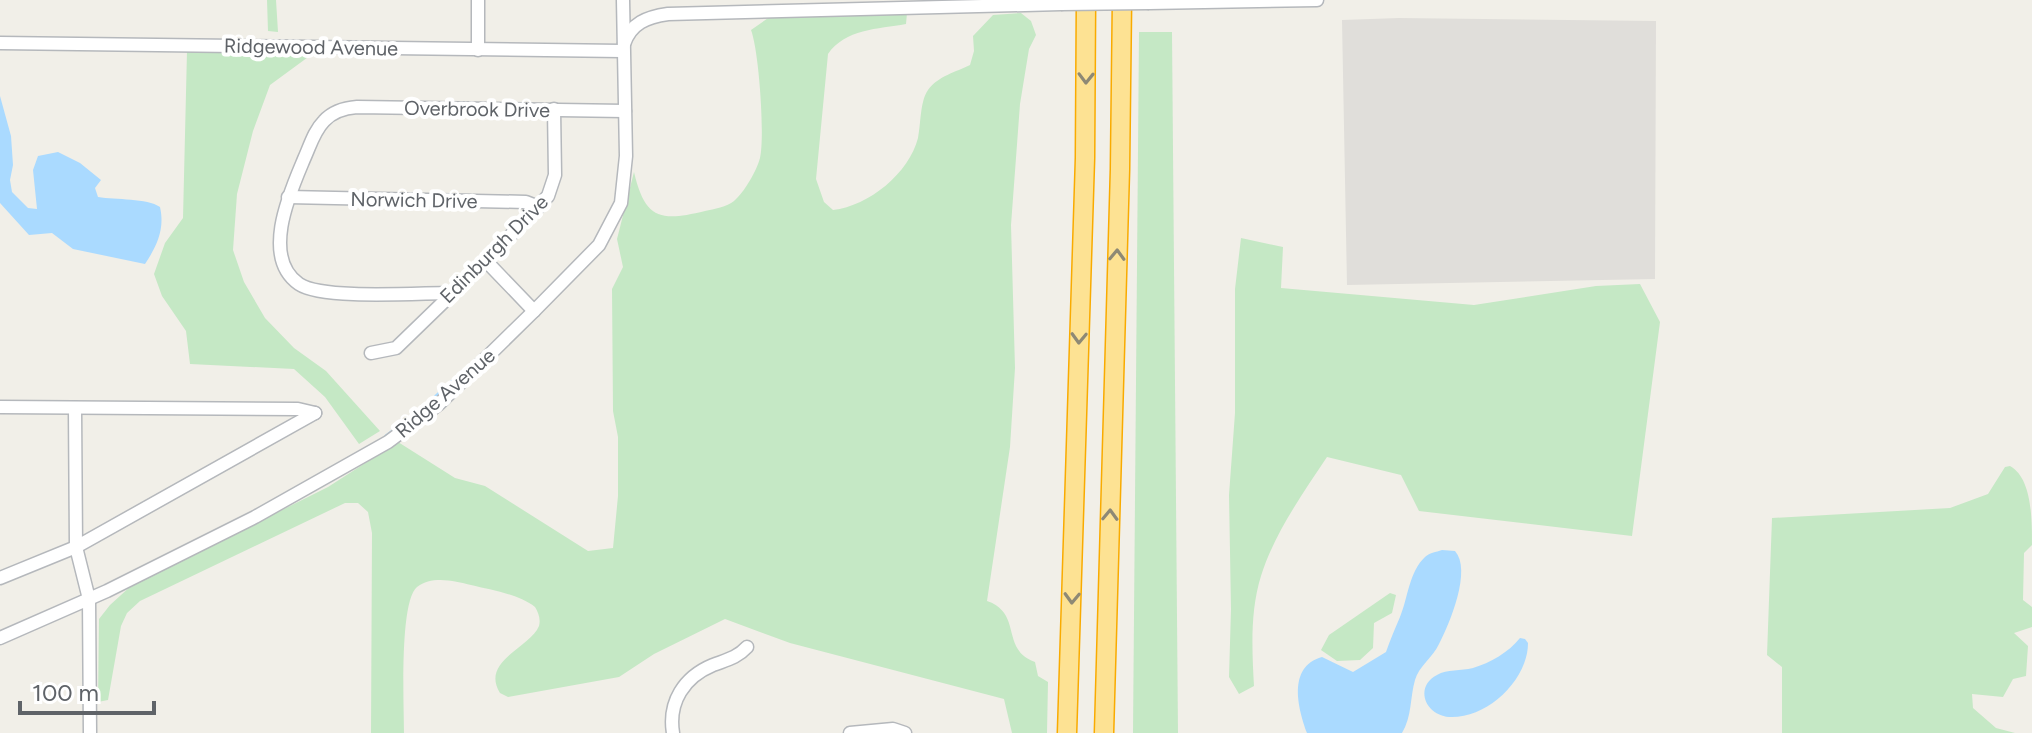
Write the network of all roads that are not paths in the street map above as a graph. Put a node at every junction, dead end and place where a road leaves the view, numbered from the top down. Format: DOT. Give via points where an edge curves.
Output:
graph roads {
  1 [pos="478,0"];
  2 [pos="623,0"];
  3 [pos="1086,0"];
  4 [pos="1122,0"];
  5 [pos="1317,0"];
  6 [pos="836,4"];
  7 [pos="934,4"];
  8 [pos="690,6"];
  9 [pos="0,43"];
  10 [pos="478,50"];
  11 [pos="622,51"];
  12 [pos="554,109"];
  13 [pos="625,111"];
  14 [pos="288,197"];
  15 [pos="539,207"];
  16 [pos="489,258"];
  17 [pos="451,293"];
  18 [pos="537,308"];
  19 [pos="371,353"];
  20 [pos="0,407"];
  21 [pos="75,408"];
  22 [pos="76,547"];
  23 [pos="0,578"];
  24 [pos="89,599"];
  25 [pos="0,638"];
  26 [pos="747,647"];
  27 [pos="90,733"];
  28 [pos="673,733"];
  29 [pos="850,733"];
  30 [pos="905,733"];
  31 [pos="1067,733"];
  32 [pos="1104,733"];
  1 -- 10 [label="street"];
  2 -- 11 [label="street, Ridge Avenue"];
  3 -- 31 [label="highway, one-way"];
  32 -- 4 [label="highway, one-way"];
  5 -- 7 [label="street, bridge"];
  6 -- 7 [label="street"];
  6 -- 8 [label="street"];
  8 -- 11 [label="street" via="643,20 631,30"];
  9 -- 10 [label="street, Ridgewood Avenue"];
  10 -- 11 [label="street, Ridgewood Avenue"];
  11 -- 13 [label="street, Ridge Avenue"];
  12 -- 13 [label="street, Overbrook Drive"];
  12 -- 14 [label="street, Overbrook Drive" via="339,110 315,133"];
  12 -- 15 [label="street, Edinburgh Drive" via="555,175"];
  13 -- 18 [label="street, Ridge Avenue" via="624,189 615,219 599,245"];
  14 -- 15 [label="street, Norwich Drive" via="526,202"];
  14 -- 17 [label="street" via="282,213 282,252 300,284 323,292"];
  15 -- 16 [label="street, Edinburgh Drive"];
  16 -- 17 [label="street, Edinburgh Drive"];
  16 -- 18 [label="street"];
  17 -- 19 [label="street, Edinburgh Drive" via="396,348"];
  18 -- 24 [label="street, Ridge Avenue" via="439,404 388,442 299,494"];
  20 -- 21 [label="street"];
  21 -- 22 [label="street"];
  21 -- 22 [label="street" via="315,413"];
  22 -- 23 [label="street"];
  22 -- 24 [label="street"];
  24 -- 25 [label="street, Ridge Avenue"];
  24 -- 27 [label="street"];
  26 -- 28 [label="street" via="697,673 679,690"];
  29 -- 30 [label="street"];
}
